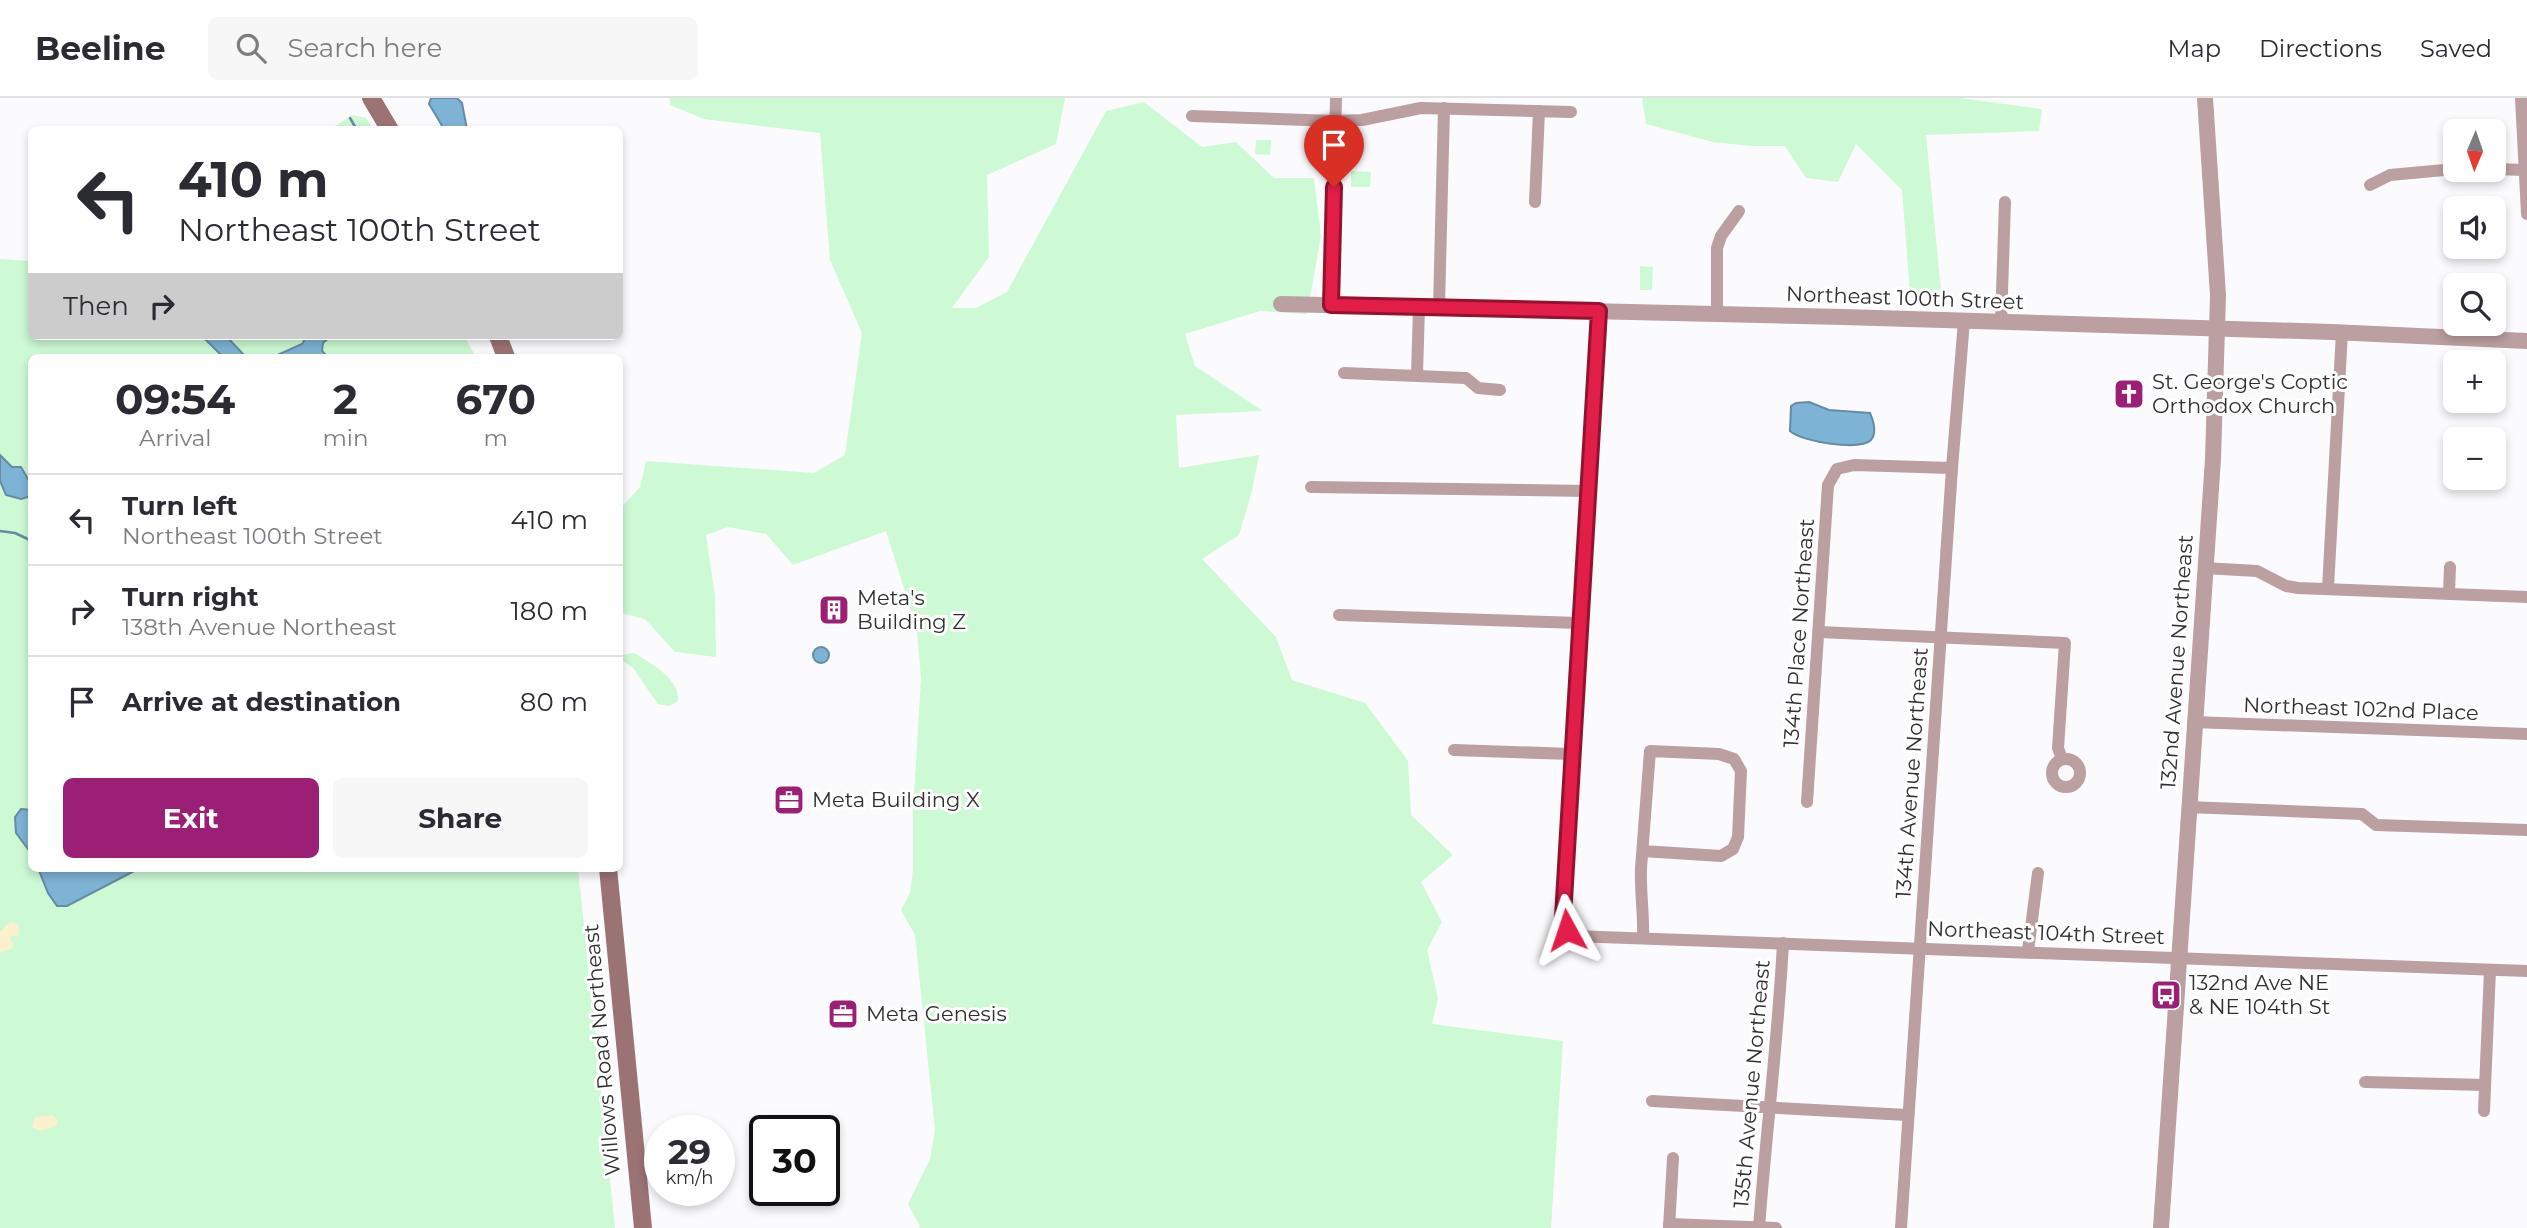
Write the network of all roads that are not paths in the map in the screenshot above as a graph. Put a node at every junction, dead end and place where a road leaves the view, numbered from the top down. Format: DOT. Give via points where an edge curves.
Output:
graph roads {
  1 [pos="371,98"];
  2 [pos="1336,98"];
  3 [pos="2205,98"];
  4 [pos="2521,98"];
  5 [pos="1525,105"];
  6 [pos="1444,108"];
  7 [pos="1539,111"];
  8 [pos="1571,112"];
  9 [pos="1192,116"];
  10 [pos="1336,121"];
  11 [pos="388,126"];
  12 [pos="2506,169"];
  13 [pos="2443,170"];
  14 [pos="2525,170"];
  15 [pos="2370,185"];
  16 [pos="1535,202"];
  17 [pos="2005,202"];
  18 [pos="1739,211"];
  19 [pos="2527,214"];
  20 [pos="1281,304"];
  21 [pos="1331,305"];
  22 [pos="1419,307"];
  23 [pos="1439,307"];
  24 [pos="1599,311"];
  25 [pos="1717,314"];
  26 [pos="1964,321"];
  27 [pos="2001,322"];
  28 [pos="2218,328"];
  29 [pos="2342,332"];
  30 [pos="2527,341"];
  31 [pos="1344,373"];
  32 [pos="1417,375"];
  33 [pos="1500,390"];
  34 [pos="1952,468"];
  35 [pos="1311,487"];
  36 [pos="1589,491"];
  37 [pos="2450,567"];
  38 [pos="2204,568"];
  39 [pos="2328,589"];
  40 [pos="2449,593"];
  41 [pos="2527,597"];
  42 [pos="1339,615"];
  43 [pos="1580,623"];
  44 [pos="1819,632"];
  45 [pos="1941,639"];
  46 [pos="2193,722"];
  47 [pos="2527,734"];
  48 [pos="1454,750"];
  49 [pos="1572,754"];
  50 [pos="2062,759"];
  51 [pos="1807,802"];
  52 [pos="2188,807"];
  53 [pos="2527,830"];
  54 [pos="1643,851"];
  55 [pos="608,872"];
  56 [pos="2038,873"];
  57 [pos="1643,939"];
  58 [pos="1783,943"];
  59 [pos="1920,948"];
  60 [pos="2028,951"];
  61 [pos="2180,957"];
  62 [pos="2490,970"];
  63 [pos="2527,971"];
  64 [pos="2365,1082"];
  65 [pos="2485,1085"];
  66 [pos="1652,1101"];
  67 [pos="1769,1108"];
  68 [pos="2484,1111"];
  69 [pos="1907,1115"];
  70 [pos="1673,1158"];
  71 [pos="1669,1226"];
  72 [pos="643,1228"];
  73 [pos="1759,1228"];
  74 [pos="1776,1228"];
  75 [pos="1900,1228"];
  76 [pos="2161,1228"];
  1 -- 11 [label="main road"];
  2 -- 10 [label="street"];
  3 -- 28 [label="street, 132nd Avenue Northeast"];
  4 -- 14 [label="street"];
  5 -- 6 [label="street"];
  5 -- 7 [label="street"];
  6 -- 10 [label="street" via="1422,107"];
  6 -- 23 [label="street"];
  7 -- 8 [label="street"];
  7 -- 16 [label="street"];
  9 -- 10 [label="street"];
  10 -- 21 [label="street"];
  12 -- 14 [label="street"];
  13 -- 15 [label="street" via="2390,175"];
  14 -- 19 [label="street"];
  17 -- 27 [label="street"];
  18 -- 25 [label="street" via="1717,248"];
  20 -- 21 [label="street, Northeast 100th Street"];
  21 -- 22 [label="street, Northeast 100th Street"];
  22 -- 23 [label="street, Northeast 100th Street"];
  22 -- 32 [label="street"];
  23 -- 24 [label="street, Northeast 100th Street"];
  24 -- 25 [label="street, Northeast 100th Street"];
  24 -- 36 [label="street"];
  25 -- 26 [label="street, Northeast 100th Street"];
  26 -- 27 [label="street, Northeast 100th Street"];
  26 -- 34 [label="street, 134th Avenue Northeast"];
  27 -- 28 [label="street, Northeast 100th Street"];
  28 -- 29 [label="street, Northeast 100th Street"];
  28 -- 38 [label="street, 132nd Avenue Northeast"];
  29 -- 30 [label="street, Northeast 100th Street"];
  29 -- 39 [label="street"];
  31 -- 32 [label="street"];
  32 -- 33 [label="street" via="1466,378 1478,388"];
  34 -- 44 [label="street, 134th Place Northeast" via="1854,465 1837,469 1828,485"];
  34 -- 45 [label="street, 134th Avenue Northeast"];
  35 -- 36 [label="street"];
  36 -- 43 [label="street"];
  37 -- 40 [label="street"];
  38 -- 39 [label="street" via="2257,571 2286,586"];
  38 -- 46 [label="street, 132nd Avenue Northeast"];
  39 -- 40 [label="street"];
  40 -- 41 [label="street"];
  42 -- 43 [label="street"];
  43 -- 49 [label="street"];
  44 -- 45 [label="street"];
  44 -- 51 [label="street, 134th Place Northeast"];
  45 -- 50 [label="street" via="2065,643 2058,748"];
  45 -- 59 [label="street, 134th Avenue Northeast"];
  46 -- 47 [label="street, Northeast 102nd Place"];
  46 -- 52 [label="street, 132nd Avenue Northeast"];
  48 -- 49 [label="street"];
  49 -- 57 [label="street, Northeast 104th Street" via="1563,917 1567,930 1573,936"];
  52 -- 53 [label="street" via="2362,814 2364,823 2376,825"];
  52 -- 61 [label="street, 132nd Avenue Northeast"];
  54 -- 54 [label="street" via="1650,751 1719,754 1734,759 1741,771 1738,837 1733,849 1721,856"];
  54 -- 57 [label="street"];
  55 -- 72 [label="main road, Willows Road Northeast"];
  56 -- 60 [label="street"];
  57 -- 58 [label="street, Northeast 104th Street"];
  58 -- 59 [label="street, Northeast 104th Street"];
  58 -- 67 [label="street, 135th Avenue Northeast"];
  59 -- 60 [label="street, Northeast 104th Street"];
  59 -- 69 [label="street, 134th Avenue Northeast"];
  60 -- 61 [label="street, Northeast 104th Street"];
  61 -- 62 [label="street, Northeast 104th Street"];
  61 -- 76 [label="street, 132nd Avenue Northeast"];
  62 -- 63 [label="street, Northeast 104th Street"];
  62 -- 65 [label="street"];
  64 -- 65 [label="street"];
  65 -- 68 [label="street"];
  66 -- 67 [label="street"];
  67 -- 69 [label="street"];
  67 -- 73 [label="street, 135th Avenue Northeast"];
  69 -- 75 [label="street, 134th Avenue Northeast"];
  70 -- 71 [label="street"];
  71 -- 73 [label="street"];
  73 -- 74 [label="street"];
}
